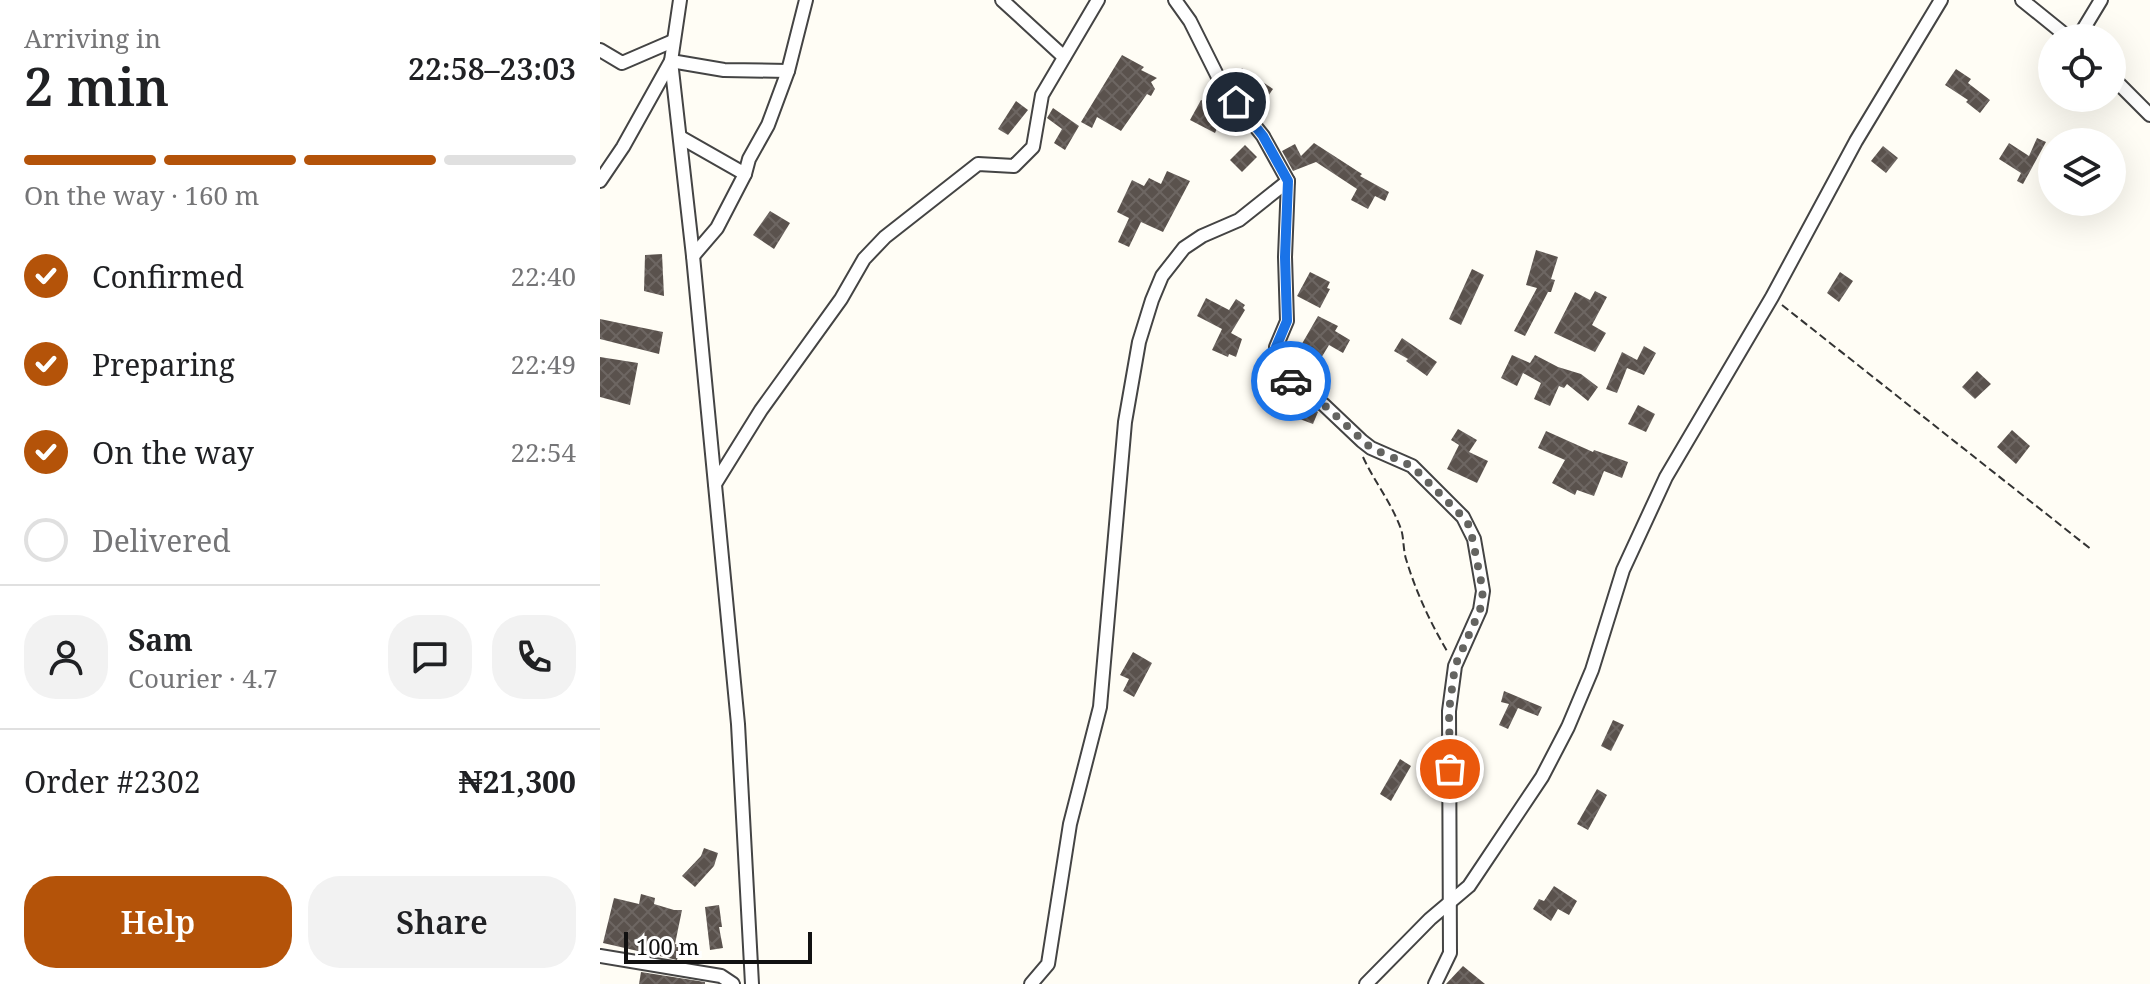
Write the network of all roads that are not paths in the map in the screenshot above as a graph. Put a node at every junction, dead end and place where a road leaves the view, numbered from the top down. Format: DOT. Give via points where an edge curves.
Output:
graph roads {
  1 [pos="680,0"];
  2 [pos="806,0"];
  3 [pos="1002,0"];
  4 [pos="1098,0"];
  5 [pos="1175,0"];
  6 [pos="1941,0"];
  7 [pos="2022,0"];
  8 [pos="2101,0"];
  9 [pos="2052,24"];
  10 [pos="2086,24"];
  11 [pos="673,41"];
  12 [pos="600,50"];
  13 [pos="1064,57"];
  14 [pos="671,61"];
  15 [pos="788,71"];
  16 [pos="2126,91"];
  17 [pos="2150,115"];
  18 [pos="680,137"];
  19 [pos="745,174"];
  20 [pos="600,181"];
  21 [pos="1288,181"];
  22 [pos="693,256"];
  23 [pos="715,484"];
  24 [pos="1452,901"];
  25 [pos="600,956"];
  26 [pos="733,984"];
  27 [pos="752,984"];
  28 [pos="1031,984"];
  29 [pos="1366,984"];
  30 [pos="1435,984"];
  1 -- 11 [label="street"];
  2 -- 15 [label="street"];
  3 -- 13 [label="street"];
  4 -- 13 [label="street"];
  5 -- 21 [label="street" via="1222,85 1263,136"];
  6 -- 24 [label="street" via="1666,477 1623,570 1592,670 1542,777 1469,886"];
  7 -- 9 [label="street"];
  8 -- 10 [label="street"];
  11 -- 12 [label="street" via="622,63"];
  11 -- 14 [label="street"];
  13 -- 23 [label="street" via="1042,95 1033,147 1014,166 978,164 864,259"];
  14 -- 15 [label="street" via="724,70"];
  14 -- 18 [label="street"];
  14 -- 20 [label="street"];
  15 -- 19 [label="street"];
  16 -- 17 [label="street"];
  18 -- 19 [label="street"];
  18 -- 22 [label="street"];
  19 -- 22 [label="street" via="717,228"];
  21 -- 24 [label="street" via="1287,321 1276,362 1288,379 1371,448 1412,466 1470,527 1483,591 1455,666 1449,711"];
  21 -- 28 [label="street" via="1239,220 1184,248 1162,276 1152,300 1125,422 1100,707 1070,824 1048,964"];
  22 -- 23 [label="street"];
  23 -- 27 [label="street" via="738,724"];
  24 -- 29 [label="street"];
  24 -- 30 [label="street" via="1450,953"];
  25 -- 26 [label="street" via="721,976"];
}
